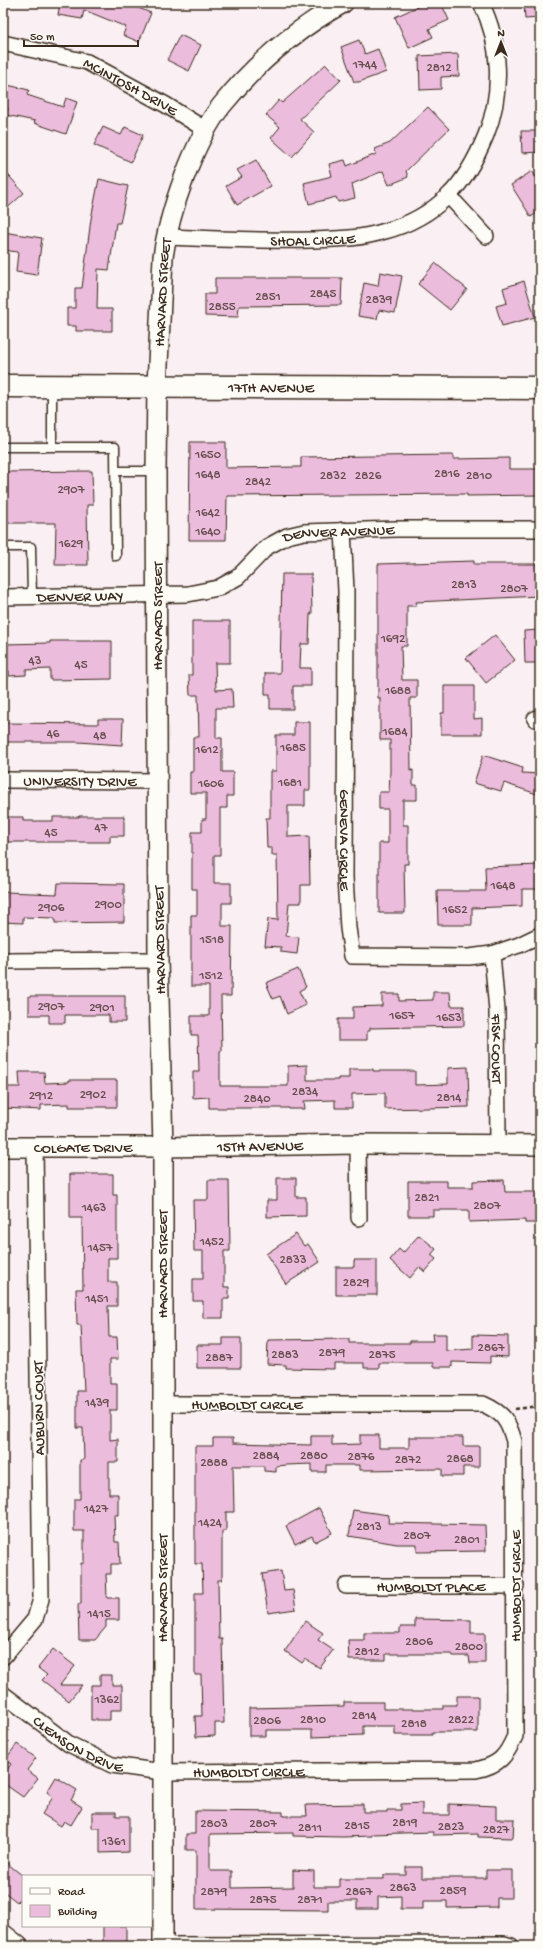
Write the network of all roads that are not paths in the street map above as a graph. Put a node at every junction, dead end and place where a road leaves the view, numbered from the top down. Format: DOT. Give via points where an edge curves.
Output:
graph roads {
  1 [pos="481,3"];
  2 [pos="331,6"];
  3 [pos="3,43"];
  4 [pos="206,130"];
  5 [pos="449,196"];
  6 [pos="486,236"];
  7 [pos="166,237"];
  8 [pos="3,386"];
  9 [pos="52,386"];
  10 [pos="157,386"];
  11 [pos="540,388"];
  12 [pos="3,447"];
  13 [pos="52,447"];
  14 [pos="116,471"];
  15 [pos="156,471"];
  16 [pos="540,529"];
  17 [pos="343,530"];
  18 [pos="3,546"];
  19 [pos="116,556"];
  20 [pos="157,594"];
  21 [pos="3,597"];
  22 [pos="32,597"];
  23 [pos="3,780"];
  24 [pos="158,781"];
  25 [pos="540,935"];
  26 [pos="492,954"];
  27 [pos="158,960"];
  28 [pos="3,961"];
  29 [pos="358,1144"];
  30 [pos="498,1144"];
  31 [pos="540,1145"];
  32 [pos="3,1147"];
  33 [pos="36,1147"];
  34 [pos="163,1148"];
  35 [pos="359,1218"];
  36 [pos="162,1404"];
  37 [pos="346,1586"];
  38 [pos="516,1586"];
  39 [pos="3,1657"];
  40 [pos="3,1694"];
  41 [pos="163,1772"];
  42 [pos="3,1934"];
  43 [pos="18,1946"];
  44 [pos="163,1946"];
  45 [pos="511,1946"];
  1 -- 5 [label="street, SHOAL CIRCLE" via="496,50 497,92 490,125 477,157"];
  2 -- 4 [label="street, HARVARD STREET" via="258,64 221,106"];
  3 -- 4 [label="street, MCINTOSH DRIVE" via="87,62"];
  4 -- 7 [label="street, HARVARD STREET" via="179,194"];
  5 -- 6 [label="street"];
  5 -- 7 [label="street, SHOAL CIRCLE" via="423,216 386,231 353,238 280,241"];
  7 -- 10 [label="street, HARVARD STREET"];
  8 -- 9 [label="main road, 17TH AVENUE"];
  9 -- 10 [label="main road, 17TH AVENUE"];
  9 -- 13 [label="lane"];
  10 -- 11 [label="main road, 17TH AVENUE"];
  10 -- 15 [label="street, HARVARD STREET"];
  12 -- 13 [label="lane"];
  13 -- 14 [label="lane" via="115,447"];
  14 -- 15 [label="lane"];
  14 -- 19 [label="lane"];
  15 -- 20 [label="street, HARVARD STREET"];
  16 -- 17 [label="street, DENVER AVENUE"];
  17 -- 20 [label="street, DENVER AVENUE" via="304,532 287,536 267,547 238,577 218,588 188,594"];
  17 -- 26 [label="street, GENEVA CIRCLE" via="346,591 345,877 352,956 469,958"];
  18 -- 22 [label="lane" via="31,547"];
  20 -- 22 [label="street, DENVER WAY"];
  20 -- 24 [label="street, HARVARD STREET"];
  21 -- 22 [label="street, DENVER WAY"];
  23 -- 24 [label="street, UNIVERSITY DRIVE"];
  24 -- 27 [label="street, HARVARD STREET"];
  25 -- 26 [label="street, GENEVA CIRCLE"];
  26 -- 30 [label="street, FISK COURT" via="497,1011"];
  27 -- 28 [label="street"];
  27 -- 34 [label="street, HARVARD STREET"];
  29 -- 30 [label="street, 15TH AVENUE"];
  29 -- 34 [label="street, 15TH AVENUE"];
  29 -- 35 [label="street"];
  30 -- 31 [label="street, 15TH AVENUE"];
  32 -- 33 [label="street, COLGATE DRIVE"];
  33 -- 34 [label="street, COLGATE DRIVE"];
  33 -- 39 [label="street, AUBURN COURT" via="41,1599 35,1619"];
  34 -- 36 [label="street, HARVARD STREET"];
  36 -- 38 [label="street, HUMBOLDT CIRCLE" via="483,1404 497,1410 509,1424 514,1441"];
  36 -- 41 [label="street, HARVARD STREET"];
  37 -- 38 [label="street, HUMBOLDT PLACE"];
  38 -- 41 [label="street, HUMBOLDT CIRCLE" via="515,1736 503,1758 488,1767 476,1770"];
  40 -- 41 [label="street, CLEMSON DRIVE" via="81,1752 112,1765"];
  41 -- 44 [label="street, HARVARD STREET"];
  42 -- 43 [label="street"];
  44 -- 45 [label="street"];
}
